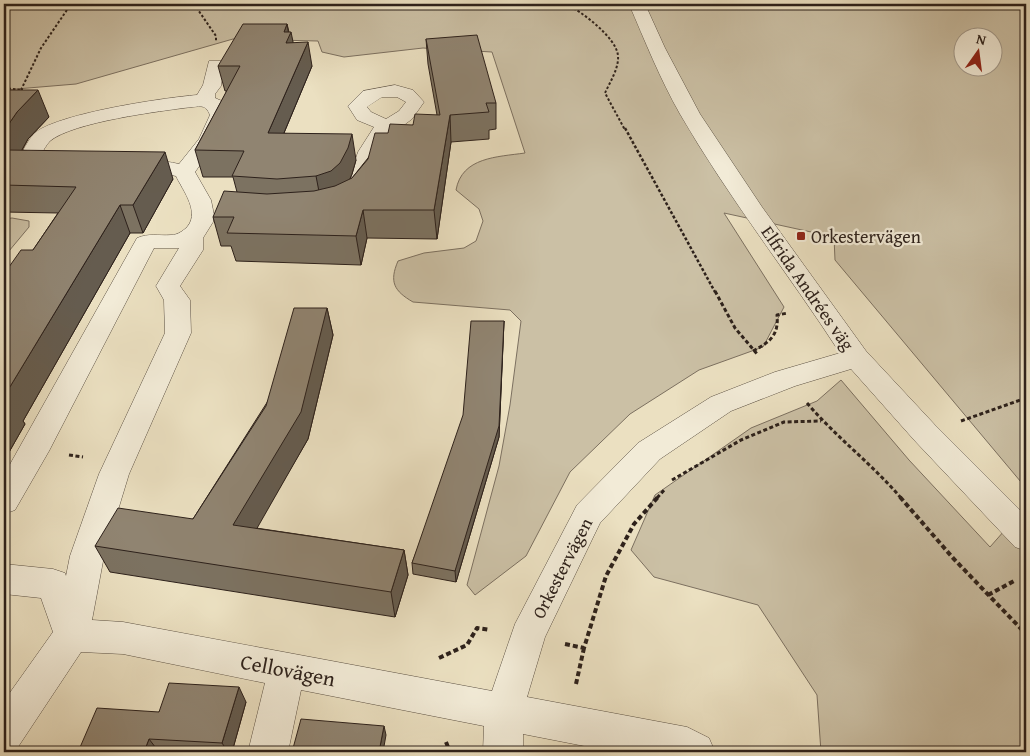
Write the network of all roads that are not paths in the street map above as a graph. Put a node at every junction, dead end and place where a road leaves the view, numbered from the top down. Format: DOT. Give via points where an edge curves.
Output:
graph roads {
  1 [pos="637,4"];
  2 [pos="215,65"];
  3 [pos="206,100"];
  4 [pos="387,126"];
  5 [pos="74,167"];
  6 [pos="110,169"];
  7 [pos="184,172"];
  8 [pos="338,207"];
  9 [pos="192,237"];
  10 [pos="857,358"];
  11 [pos="4,502"];
  12 [pos="1026,537"];
  13 [pos="4,578"];
  14 [pos="72,634"];
  15 [pos="287,670"];
  16 [pos="504,711"];
  17 [pos="4,734"];
  18 [pos="268,752"];
  19 [pos="503,752"];
  20 [pos="695,752"];
  1 -- 10 [label="street, Elfrida Andrées väg" via="690,114"];
  2 -- 3 [label="street"];
  3 -- 5 [label="street" via="77,123 44,136 30,154 32,162"];
  3 -- 7 [label="street" via="215,105 220,115 208,140"];
  4 -- 8 [label="street" via="375,138 354,197"];
  6 -- 7 [label="street" via="165,168"];
  7 -- 9 [label="street" via="213,209"];
  9 -- 11 [label="street" via="174,242 157,239 145,243"];
  9 -- 14 [label="street" via="191,250 168,286 177,300 178,332 114,474 87,556"];
  10 -- 12 [label="street, Elfrida Andrées väg" via="925,434"];
  10 -- 16 [label="street, Orkestervägen" via="786,379 720,404 649,450 588,514 528,636"];
  13 -- 14 [label="street" via="53,584"];
  14 -- 15 [label="street, Cellovägen" via="123,638"];
  14 -- 17 [label="street"];
  15 -- 16 [label="street, Cellovägen"];
  15 -- 18 [label="street"];
  16 -- 19 [label="street, Orkestervägen"];
  16 -- 20 [label="street, Cellovägen" via="687,747"];
}
